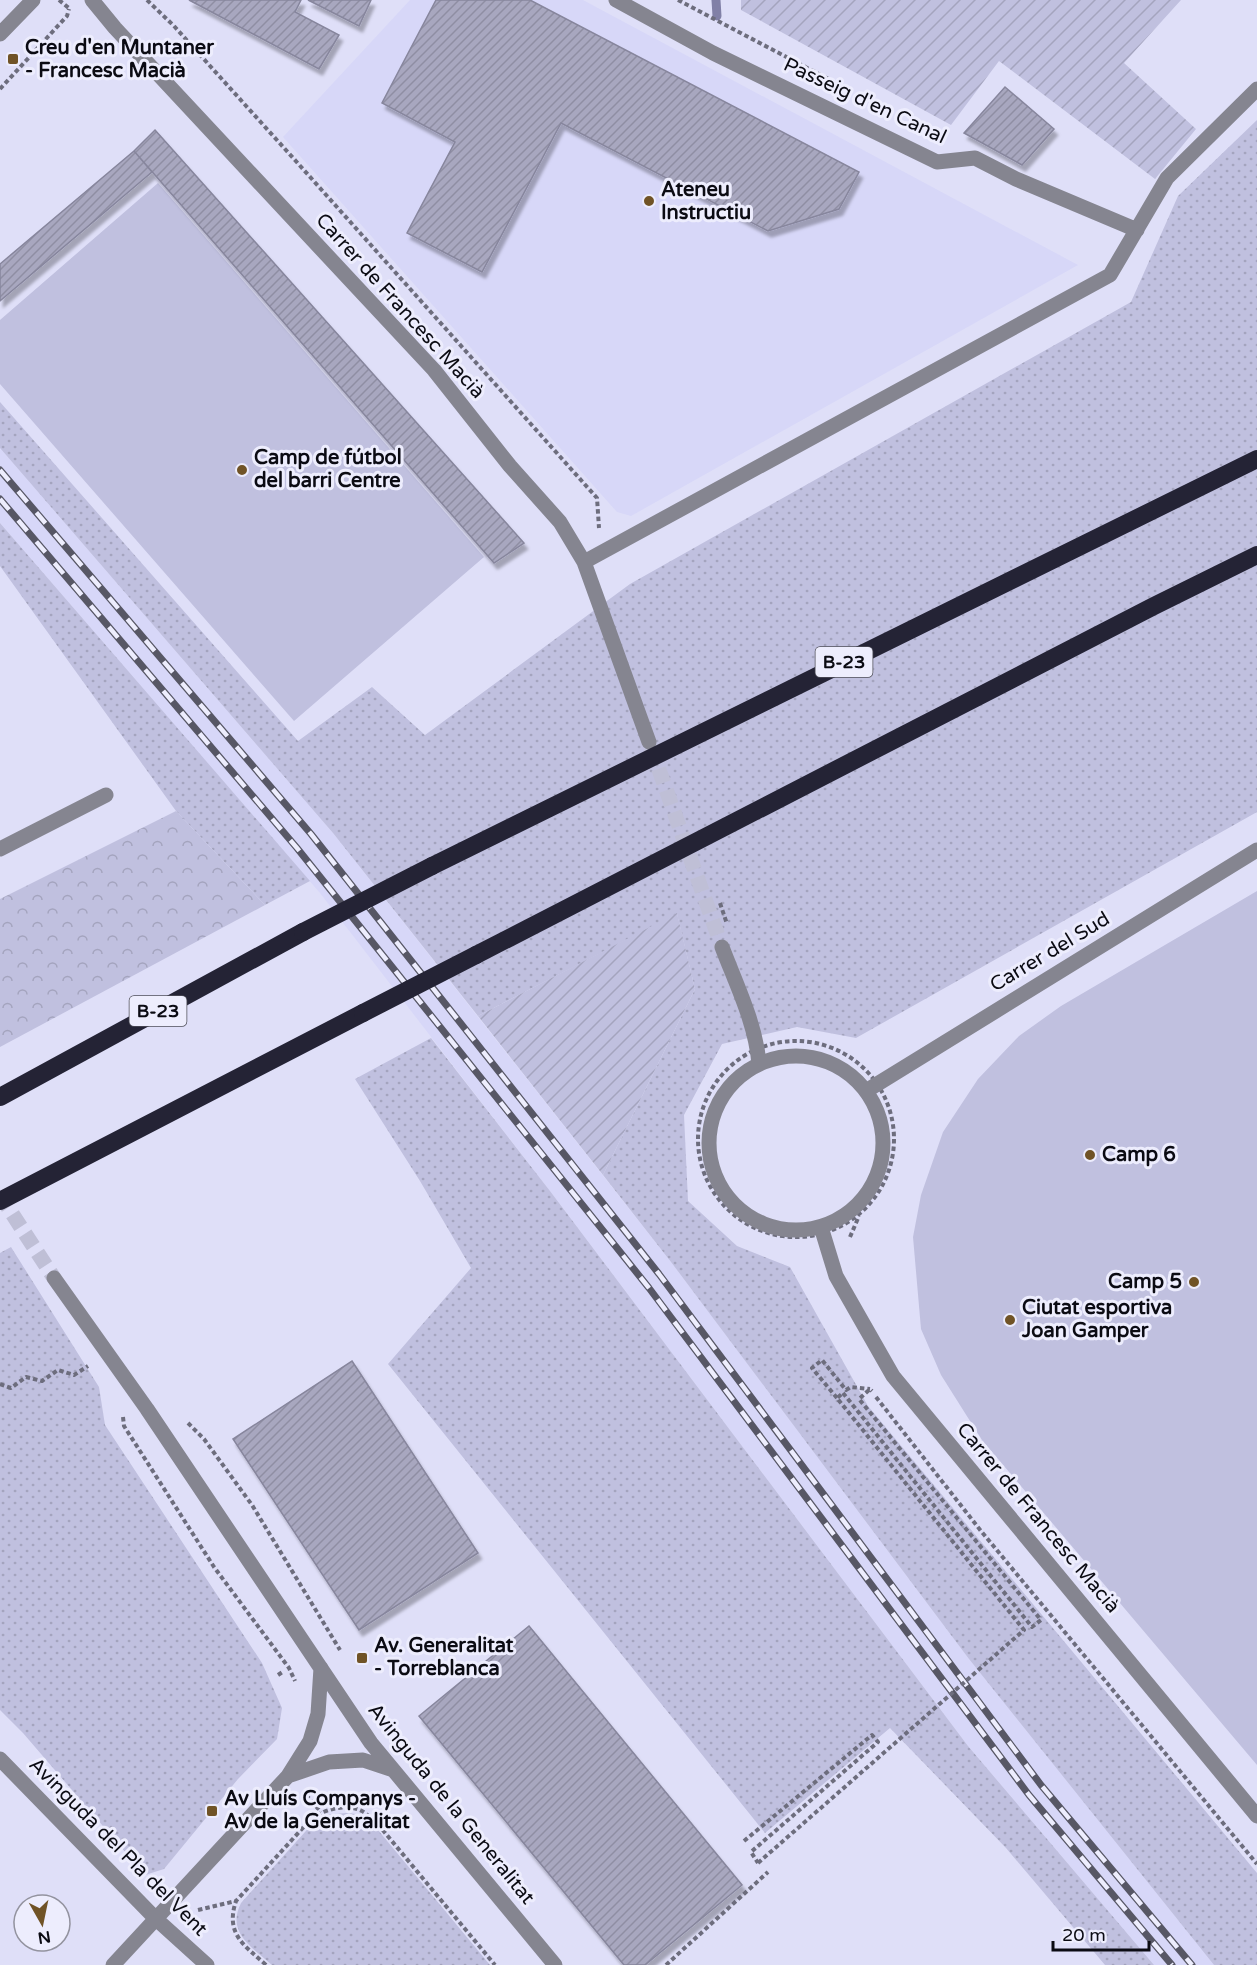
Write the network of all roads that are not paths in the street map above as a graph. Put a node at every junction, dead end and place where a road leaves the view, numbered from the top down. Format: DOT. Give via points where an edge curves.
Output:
graph roads {
  1 [pos="33,0"];
  2 [pos="92,0"];
  3 [pos="616,0"];
  4 [pos="0,34"];
  5 [pos="1257,89"];
  6 [pos="1137,230"];
  7 [pos="1257,459"];
  8 [pos="1257,555"];
  9 [pos="584,562"];
  10 [pos="649,742"];
  11 [pos="106,795"];
  12 [pos="0,849"];
  13 [pos="1257,850"];
  14 [pos="722,947"];
  15 [pos="759,1064"];
  16 [pos="866,1091"];
  17 [pos="0,1097"];
  18 [pos="0,1201"];
  19 [pos="821,1227"];
  20 [pos="54,1278"];
  21 [pos="321,1668"];
  22 [pos="0,1759"];
  23 [pos="393,1770"];
  24 [pos="288,1776"];
  25 [pos="1257,1816"];
  26 [pos="155,1918"];
  27 [pos="113,1965"];
  28 [pos="207,1965"];
  29 [pos="555,1965"];
  1 -- 4 [label="street"];
  2 -- 9 [label="street, Carrer de Francesc Macià" via="434,370 560,522"];
  3 -- 6 [label="street, Passeig d'en Canal" via="937,162 975,158"];
  5 -- 6 [label="street" via="1167,178"];
  6 -- 9 [label="street" via="1110,275"];
  7 -- 17 [label="highway, B-23, bridge" via="432,866"];
  8 -- 18 [label="highway, bridge"];
  9 -- 10 [label="street, Carrer de Francesc Macià"];
  11 -- 12 [label="street"];
  13 -- 16 [label="street, Carrer del Sud"];
  14 -- 15 [label="street" via="749,1020"];
  15 -- 16 [label="street" via="800,1056 819,1059 840,1068"];
  15 -- 19 [label="street" via="735,1081 717,1107 709,1143 714,1172 726,1196 763,1224 785,1230"];
  16 -- 19 [label="street" via="881,1125 884,1146 880,1168 870,1190 846,1215"];
  19 -- 25 [label="street, Carrer de Francesc Macià" via="836,1276 893,1376"];
  20 -- 21 [label="street, Avinguda de la Generalitat"];
  21 -- 23 [label="street, Avinguda de la Generalitat"];
  21 -- 24 [label="street" via="318,1714 310,1742"];
  22 -- 26 [label="street, Avinguda del Pla del Vent"];
  23 -- 24 [label="street" via="363,1760 328,1762"];
  23 -- 29 [label="street, Avinguda de la Generalitat"];
  24 -- 26 [label="street"];
  26 -- 27 [label="street"];
  26 -- 28 [label="street, Avinguda del Pla del Vent"];
}
